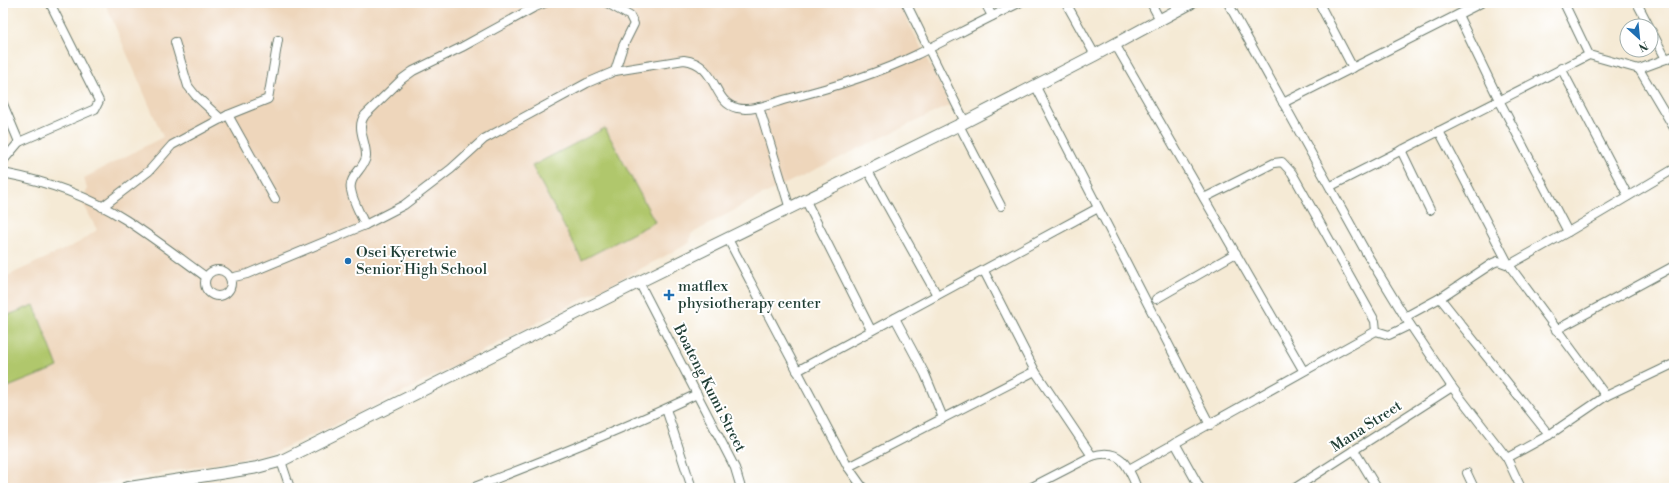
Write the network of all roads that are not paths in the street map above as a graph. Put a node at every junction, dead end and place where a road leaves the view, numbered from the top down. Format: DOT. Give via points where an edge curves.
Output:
graph roads {
  1 [pos="50,3"];
  2 [pos="545,3"];
  3 [pos="607,3"];
  4 [pos="906,3"];
  5 [pos="985,3"];
  6 [pos="1019,3"];
  7 [pos="1066,3"];
  8 [pos="1151,3"];
  9 [pos="1191,3"];
  10 [pos="1228,3"];
  11 [pos="1319,3"];
  12 [pos="1481,3"];
  13 [pos="1564,3"];
  14 [pos="1638,3"];
  15 [pos="1458,15"];
  16 [pos="992,16"];
  17 [pos="1645,18"];
  18 [pos="1160,20"];
  19 [pos="278,40"];
  20 [pos="1659,41"];
  21 [pos="175,42"];
  22 [pos="1115,44"];
  23 [pos="929,48"];
  24 [pos="1095,55"];
  25 [pos="1589,55"];
  26 [pos="1670,57"];
  27 [pos="1353,68"];
  28 [pos="1561,68"];
  29 [pos="1639,69"];
  30 [pos="615,71"];
  31 [pos="1035,85"];
  32 [pos="1499,100"];
  33 [pos="1283,103"];
  34 [pos="3,104"];
  35 [pos="759,107"];
  36 [pos="224,117"];
  37 [pos="962,124"];
  38 [pos="1674,128"];
  39 [pos="1439,131"];
  40 [pos="19,142"];
  41 [pos="1401,150"];
  42 [pos="3,161"];
  43 [pos="1674,169"];
  44 [pos="868,171"];
  45 [pos="3,173"];
  46 [pos="1331,186"];
  47 [pos="1628,196"];
  48 [pos="1204,198"];
  49 [pos="275,199"];
  50 [pos="806,201"];
  51 [pos="1001,206"];
  52 [pos="102,207"];
  53 [pos="1098,208"];
  54 [pos="790,209"];
  55 [pos="1430,210"];
  56 [pos="366,225"];
  57 [pos="1568,232"];
  58 [pos="728,239"];
  59 [pos="1236,253"];
  60 [pos="1509,265"];
  61 [pos="1674,266"];
  62 [pos="984,271"];
  63 [pos="206,277"];
  64 [pos="230,278"];
  65 [pos="639,282"];
  66 [pos="937,295"];
  67 [pos="1440,298"];
  68 [pos="1156,299"];
  69 [pos="1405,317"];
  70 [pos="895,318"];
  71 [pos="1410,325"];
  72 [pos="871,330"];
  73 [pos="1556,330"];
  74 [pos="1376,331"];
  75 [pos="1674,366"];
  76 [pos="797,370"];
  77 [pos="1304,370"];
  78 [pos="1035,371"];
  79 [pos="1452,387"];
  80 [pos="697,394"];
  81 [pos="1606,396"];
  82 [pos="666,409"];
  83 [pos="943,418"];
  84 [pos="1210,424"];
  85 [pos="1549,435"];
  86 [pos="1175,443"];
  87 [pos="1354,450"];
  88 [pos="1092,456"];
  89 [pos="1507,458"];
  90 [pos="281,461"];
  91 [pos="848,467"];
  92 [pos="1129,468"];
  93 [pos="1467,473"];
  94 [pos="179,484"];
  95 [pos="126,488"];
  96 [pos="290,488"];
  97 [pos="472,488"];
  98 [pos="692,488"];
  99 [pos="741,488"];
  100 [pos="863,488"];
  101 [pos="1030,488"];
  102 [pos="1137,488"];
  103 [pos="1200,488"];
  104 [pos="1295,488"];
  105 [pos="1377,488"];
  106 [pos="1474,488"];
  107 [pos="1521,488"];
  1 -- 40 [label="street" via="99,101 95,109"];
  2 -- 56 [label="street" via="412,71 361,119 365,163 353,179 350,190"];
  3 -- 30 [label="street" via="630,16 634,24"];
  4 -- 23 [label="street"];
  5 -- 16 [label="street"];
  6 -- 16 [label="street"];
  7 -- 24 [label="street"];
  8 -- 18 [label="street"];
  9 -- 18 [label="street"];
  10 -- 33 [label="street"];
  11 -- 27 [label="street"];
  12 -- 15 [label="street"];
  13 -- 25 [label="street"];
  14 -- 17 [label="street"];
  15 -- 27 [label="street"];
  15 -- 32 [label="street"];
  16 -- 23 [label="street"];
  18 -- 22 [label="street"];
  19 -- 36 [label="street" via="268,99"];
  20 -- 26 [label="street"];
  21 -- 36 [label="street" via="188,86 196,96"];
  22 -- 24 [label="street"];
  22 -- 48 [label="street"];
  23 -- 35 [label="street" via="860,78"];
  23 -- 37 [label="street"];
  24 -- 31 [label="street"];
  25 -- 28 [label="street"];
  25 -- 29 [label="street"];
  26 -- 29 [label="street"];
  27 -- 33 [label="street"];
  28 -- 32 [label="street"];
  28 -- 47 [label="street"];
  29 -- 38 [label="street"];
  30 -- 35 [label="street" via="684,60 694,61 702,66 728,106 738,109"];
  30 -- 56 [label="street" via="587,83 484,139 430,187 404,205"];
  31 -- 37 [label="street"];
  31 -- 53 [label="street"];
  32 -- 39 [label="street"];
  32 -- 57 [label="street"];
  33 -- 46 [label="street"];
  34 -- 40 [label="street"];
  35 -- 54 [label="street"];
  36 -- 49 [label="street"];
  36 -- 52 [label="street" via="172,144 149,171"];
  37 -- 44 [label="street"];
  37 -- 51 [label="street"];
  39 -- 41 [label="street"];
  39 -- 60 [label="street"];
  40 -- 42 [label="street"];
  41 -- 46 [label="street"];
  41 -- 55 [label="street"];
  43 -- 47 [label="street"];
  44 -- 50 [label="street"];
  44 -- 66 [label="street"];
  45 -- 52 [label="street" via="40,183"];
  46 -- 69 [label="street" via="1368,256"];
  47 -- 57 [label="street"];
  48 -- 59 [label="street"];
  48 -- 74 [label="street" via="1274,163 1282,162 1292,173 1375,320"];
  50 -- 54 [label="street"];
  50 -- 72 [label="street"];
  52 -- 63 [label="street" via="126,220"];
  53 -- 62 [label="street"];
  53 -- 84 [label="street"];
  54 -- 58 [label="street"];
  56 -- 64 [label="street" via="247,274"];
  57 -- 60 [label="street"];
  58 -- 65 [label="street"];
  58 -- 76 [label="street"];
  59 -- 68 [label="street"];
  59 -- 77 [label="street"];
  60 -- 67 [label="street" via="1498,261 1493,263"];
  60 -- 73 [label="street"];
  61 -- 73 [label="street"];
  62 -- 66 [label="street"];
  62 -- 78 [label="street"];
  63 -- 64 [label="street" via="218,270 225,272"];
  63 -- 64 [label="street" via="208,291 217,296 227,292 231,285"];
  65 -- 80 [label="street, Boateng Kumi Street"];
  65 -- 90 [label="street"];
  66 -- 70 [label="street"];
  67 -- 69 [label="street"];
  67 -- 85 [label="street"];
  69 -- 71 [label="street"];
  70 -- 72 [label="street"];
  70 -- 83 [label="street" via="925,374"];
  71 -- 74 [label="street" via="1388,336"];
  71 -- 79 [label="street"];
  72 -- 76 [label="street"];
  73 -- 81 [label="street"];
  74 -- 77 [label="street"];
  75 -- 81 [label="street" via="1671,365"];
  76 -- 91 [label="street"];
  77 -- 84 [label="street"];
  78 -- 83 [label="street"];
  78 -- 88 [label="street"];
  79 -- 87 [label="street, Mana Street"];
  79 -- 89 [label="street"];
  80 -- 82 [label="street"];
  80 -- 99 [label="street, Boateng Kumi Street" via="735,468"];
  81 -- 85 [label="street"];
  82 -- 97 [label="street"];
  82 -- 98 [label="street"];
  83 -- 91 [label="street"];
  84 -- 86 [label="street"];
  85 -- 89 [label="street"];
  86 -- 92 [label="street"];
  86 -- 103 [label="street"];
  87 -- 104 [label="street, Mana Street"];
  87 -- 105 [label="street"];
  88 -- 92 [label="street" via="1103,452 1117,455"];
  88 -- 101 [label="street"];
  89 -- 107 [label="street"];
  90 -- 94 [label="street"];
  90 -- 96 [label="street"];
  91 -- 100 [label="street"];
  92 -- 102 [label="street"];
  93 -- 106 [label="street"];
  94 -- 95 [label="street"];
}
